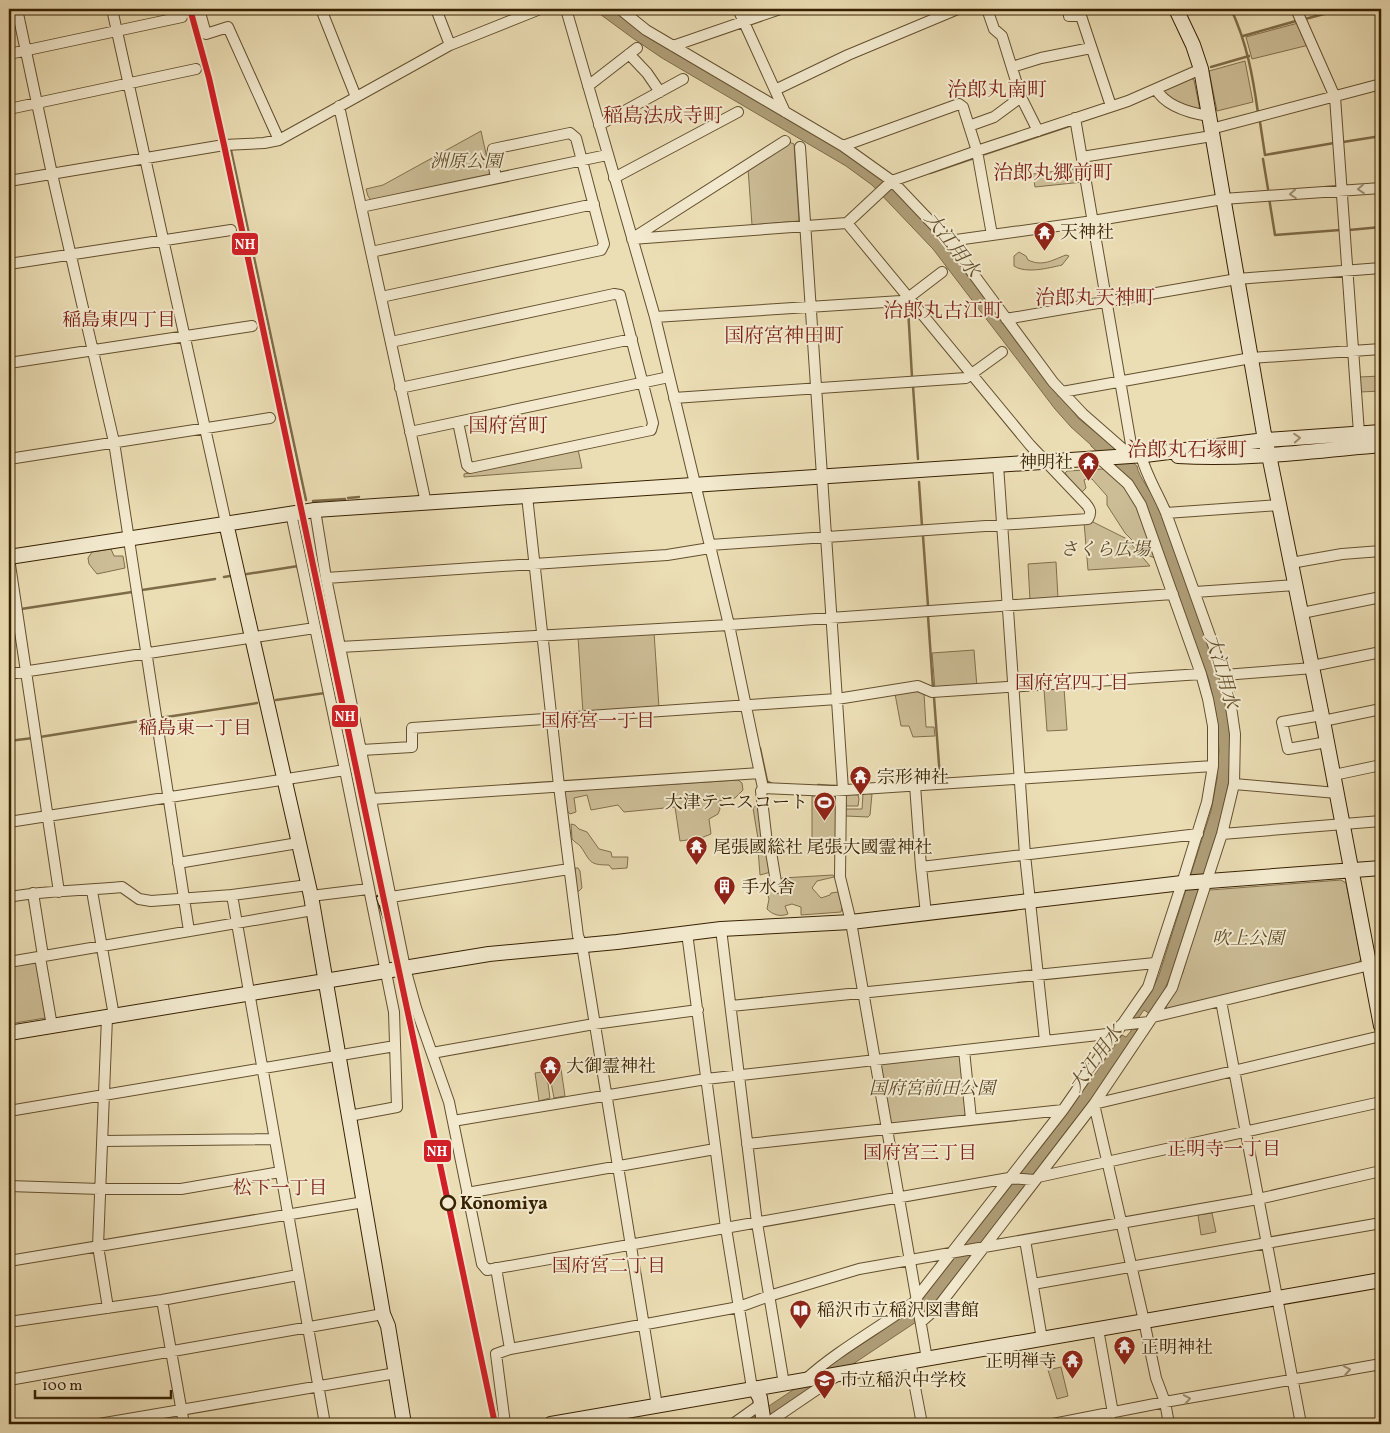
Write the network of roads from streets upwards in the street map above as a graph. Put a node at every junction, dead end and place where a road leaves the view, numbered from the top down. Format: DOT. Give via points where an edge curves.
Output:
graph roads {
  1 [pos="17,9"];
  2 [pos="112,9"];
  3 [pos="199,9"];
  4 [pos="321,9"];
  5 [pos="436,9"];
  6 [pos="540,9"];
  7 [pos="566,9"];
  8 [pos="620,9"];
  9 [pos="738,9"];
  10 [pos="780,9"];
  11 [pos="958,9"];
  12 [pos="987,9"];
  13 [pos="1068,9"];
  14 [pos="1176,9"];
  15 [pos="1296,9"];
  16 [pos="938,13"];
  17 [pos="182,17"];
  18 [pos="743,21"];
  19 [pos="117,31"];
  20 [pos="450,44"];
  21 [pos="673,46"];
  22 [pos="1091,48"];
  23 [pos="26,50"];
  24 [pos="9,54"];
  25 [pos="1012,67"];
  26 [pos="196,69"];
  27 [pos="1201,70"];
  28 [pos="683,79"];
  29 [pos="128,84"];
  30 [pos="1381,84"];
  31 [pos="588,86"];
  32 [pos="1156,88"];
  33 [pos="775,90"];
  34 [pos="660,92"];
  35 [pos="356,97"];
  36 [pos="1021,97"];
  37 [pos="1335,97"];
  38 [pos="37,103"];
  39 [pos="339,106"];
  40 [pos="1112,106"];
  41 [pos="9,109"];
  42 [pos="738,112"];
  43 [pos="785,112"];
  44 [pos="1075,118"];
  45 [pos="599,125"];
  46 [pos="969,126"];
  47 [pos="1211,127"];
  48 [pos="1038,131"];
  49 [pos="279,140"];
  50 [pos="784,141"];
  51 [pos="843,146"];
  52 [pos="800,147"];
  53 [pos="977,151"];
  54 [pos="607,155"];
  55 [pos="1082,157"];
  56 [pos="144,158"];
  57 [pos="582,160"];
  58 [pos="52,174"];
  59 [pos="496,178"];
  60 [pos="614,178"];
  61 [pos="9,181"];
  62 [pos="892,181"];
  63 [pos="1381,188"];
  64 [pos="1342,191"];
  65 [pos="1223,199"];
  66 [pos="594,204"];
  67 [pos="361,208"];
  68 [pos="1093,221"];
  69 [pos="847,223"];
  70 [pos="805,226"];
  71 [pos="231,230"];
  72 [pos="992,235"];
  73 [pos="632,239"];
  74 [pos="163,240"];
  75 [pos="949,241"];
  76 [pos="371,252"];
  77 [pos="71,255"];
  78 [pos="9,264"];
  79 [pos="1381,268"];
  80 [pos="1347,271"];
  81 [pos="942,272"];
  82 [pos="1237,279"];
  83 [pos="381,297"];
  84 [pos="908,298"];
  85 [pos="1107,302"];
  86 [pos="811,307"];
  87 [pos="655,317"];
  88 [pos="1006,318"];
  89 [pos="252,326"];
  90 [pos="184,336"];
  91 [pos="632,339"];
  92 [pos="391,342"];
  93 [pos="1381,349"];
  94 [pos="93,350"];
  95 [pos="1353,351"];
  96 [pos="1002,352"];
  97 [pos="1251,358"];
  98 [pos="9,363"];
  99 [pos="972,375"];
  100 [pos="669,377"];
  101 [pos="1121,381"];
  102 [pos="643,383"];
  103 [pos="400,388"];
  104 [pos="816,388"];
  105 [pos="1062,392"];
  106 [pos="674,398"];
  107 [pos="270,418"];
  108 [pos="458,422"];
  109 [pos="204,428"];
  110 [pos="410,432"];
  111 [pos="1381,432"];
  112 [pos="1359,433"];
  113 [pos="1265,440"];
  114 [pos="114,442"];
  115 [pos="1381,445"];
  116 [pos="1269,455"];
  117 [pos="1136,456"];
  118 [pos="1100,458"];
  119 [pos="9,459"];
  120 [pos="1046,462"];
  121 [pos="998,466"];
  122 [pos="823,477"];
  123 [pos="695,486"];
  124 [pos="527,496"];
  125 [pos="426,503"];
  126 [pos="1280,505"];
  127 [pos="314,510"];
  128 [pos="1166,513"];
  129 [pos="291,514"];
  130 [pos="226,523"];
  131 [pos="1002,525"];
  132 [pos="826,537"];
  133 [pos="128,538"];
  134 [pos="710,546"];
  135 [pos="1381,551"];
  136 [pos="9,558"];
  137 [pos="1291,563"];
  138 [pos="535,564"];
  139 [pos="326,578"];
  140 [pos="1296,585"];
  141 [pos="1195,592"];
  142 [pos="1172,594"];
  143 [pos="1381,597"];
  144 [pos="1008,605"];
  145 [pos="1302,613"];
  146 [pos="832,617"];
  147 [pos="729,625"];
  148 [pos="315,628"];
  149 [pos="542,635"];
  150 [pos="252,638"];
  151 [pos="340,647"];
  152 [pos="1381,652"];
  153 [pos="146,654"];
  154 [pos="1312,667"];
  155 [pos="26,671"];
  156 [pos="9,674"];
  157 [pos="1201,674"];
  158 [pos="1224,675"];
  159 [pos="1013,688"];
  160 [pos="837,699"];
  161 [pos="746,706"];
  162 [pos="1381,709"];
  163 [pos="1323,718"];
  164 [pos="551,719"];
  165 [pos="1327,742"];
  166 [pos="362,750"];
  167 [pos="1381,765"];
  168 [pos="1213,766"];
  169 [pos="345,770"];
  170 [pos="760,773"];
  171 [pos="1334,775"];
  172 [pos="1020,778"];
  173 [pos="284,779"];
  174 [pos="1234,784"];
  175 [pos="915,785"];
  176 [pos="559,786"];
  177 [pos="763,788"];
  178 [pos="842,790"];
  179 [pos="1337,794"];
  180 [pos="168,798"];
  181 [pos="372,799"];
  182 [pos="48,816"];
  183 [pos="1381,821"];
  184 [pos="9,822"];
  185 [pos="1343,824"];
  186 [pos="1198,834"];
  187 [pos="1222,834"];
  188 [pos="298,843"];
  189 [pos="1025,855"];
  190 [pos="178,863"];
  191 [pos="921,867"];
  192 [pos="1381,868"];
  193 [pos="569,869"];
  194 [pos="1352,871"];
  195 [pos="1206,882"];
  196 [pos="1184,883"];
  197 [pos="777,888"];
  198 [pos="368,889"];
  199 [pos="92,891"];
  200 [pos="60,892"];
  201 [pos="33,893"];
  202 [pos="232,895"];
  203 [pos="9,897"];
  204 [pos="311,897"];
  205 [pos="391,898"];
  206 [pos="183,899"];
  207 [pos="1030,902"];
  208 [pos="926,914"];
  209 [pos="852,922"];
  210 [pos="237,923"];
  211 [pos="721,929"];
  212 [pos="189,931"];
  213 [pos="687,933"];
  214 [pos="582,945"];
  215 [pos="102,946"];
  216 [pos="42,956"];
  217 [pos="9,962"];
  218 [pos="1155,963"];
  219 [pos="1370,965"];
  220 [pos="405,968"];
  221 [pos="385,972"];
  222 [pos="1038,975"];
  223 [pos="326,982"];
  224 [pos="864,993"];
  225 [pos="248,994"];
  226 [pos="1221,1001"];
  227 [pos="731,1006"];
  228 [pos="698,1010"];
  229 [pos="110,1016"];
  230 [pos="1149,1021"];
  231 [pos="594,1024"];
  232 [pos="52,1026"];
  233 [pos="1381,1026"];
  234 [pos="1121,1027"];
  235 [pos="9,1033"];
  236 [pos="1381,1036"];
  237 [pos="1045,1040"];
  238 [pos="395,1046"];
  239 [pos="964,1050"];
  240 [pos="432,1053"];
  241 [pos="338,1055"];
  242 [pos="875,1059"];
  243 [pos="262,1068"];
  244 [pos="1234,1072"];
  245 [pos="739,1075"];
  246 [pos="706,1079"];
  247 [pos="104,1096"];
  248 [pos="606,1096"];
  249 [pos="1381,1102"];
  250 [pos="1094,1104"];
  251 [pos="1063,1110"];
  252 [pos="9,1111"];
  253 [pos="349,1116"];
  254 [pos="971,1118"];
  255 [pos="452,1121"];
  256 [pos="888,1129"];
  257 [pos="1245,1132"];
  258 [pos="274,1138"];
  259 [pos="102,1141"];
  260 [pos="748,1144"];
  261 [pos="716,1149"];
  262 [pos="1107,1162"];
  263 [pos="618,1166"];
  264 [pos="1381,1171"];
  265 [pos="280,1172"];
  266 [pos="1010,1178"];
  267 [pos="1035,1179"];
  268 [pos="9,1186"];
  269 [pos="100,1189"];
  270 [pos="467,1193"];
  271 [pos="900,1198"];
  272 [pos="1258,1199"];
  273 [pos="364,1202"];
  274 [pos="288,1215"];
  275 [pos="757,1223"];
  276 [pos="1121,1223"];
  277 [pos="1381,1224"];
  278 [pos="726,1228"];
  279 [pos="1025,1240"];
  280 [pos="1266,1244"];
  281 [pos="630,1245"];
  282 [pos="98,1246"];
  283 [pos="981,1248"];
  284 [pos="954,1252"];
  285 [pos="910,1260"];
  286 [pos="9,1261"];
  287 [pos="1131,1267"];
  288 [pos="496,1268"];
  289 [pos="298,1275"];
  290 [pos="1381,1280"];
  291 [pos="1033,1284"];
  292 [pos="769,1296"];
  293 [pos="1276,1298"];
  294 [pos="162,1300"];
  295 [pos="917,1300"];
  296 [pos="738,1307"];
  297 [pos="108,1308"];
  298 [pos="383,1314"];
  299 [pos="920,1321"];
  300 [pos="1144,1321"];
  301 [pos="9,1322"];
  302 [pos="643,1324"];
  303 [pos="308,1328"];
  304 [pos="1098,1329"];
  305 [pos="1042,1339"];
  306 [pos="510,1349"];
  307 [pos="171,1352"];
  308 [pos="927,1359"];
  309 [pos="910,1362"];
  310 [pos="1381,1364"];
  311 [pos="396,1373"];
  312 [pos="838,1374"];
  313 [pos="9,1380"];
  314 [pos="805,1380"];
  315 [pos="1292,1380"];
  316 [pos="784,1384"];
  317 [pos="318,1386"];
  318 [pos="755,1389"];
  319 [pos="1165,1402"];
  320 [pos="657,1406"];
  321 [pos="762,1407"];
  322 [pos="181,1410"];
  323 [pos="1113,1413"];
  324 [pos="596,1420"];
  325 [pos="1090,1421"];
  326 [pos="99,1424"];
  327 [pos="184,1424"];
  328 [pos="324,1424"];
  329 [pos="404,1424"];
  330 [pos="505,1424"];
  331 [pos="552,1424"];
  332 [pos="733,1424"];
  333 [pos="765,1424"];
  334 [pos="922,1424"];
  335 [pos="1053,1424"];
  336 [pos="1169,1424"];
  337 [pos="1301,1424"];
  1 -- 23 [label="street"];
  2 -- 19 [label="street"];
  3 -- 49 [label="street" via="206,34 228,27"];
  4 -- 35 [label="street"];
  5 -- 20 [label="street"];
  6 -- 20 [label="street"];
  7 -- 31 [label="street"];
  8 -- 21 [label="street"];
  9 -- 18 [label="street"];
  10 -- 18 [label="street"];
  11 -- 16 [label="street"];
  12 -- 25 [label="street" via="994,29 1002,36"];
  13 -- 22 [label="street" via="1069,16 1081,16"];
  14 -- 27 [label="street"];
  15 -- 37 [label="street"];
  16 -- 33 [label="street"];
  17 -- 19 [label="street"];
  18 -- 21 [label="street"];
  18 -- 33 [label="street"];
  19 -- 23 [label="street"];
  19 -- 29 [label="street"];
  20 -- 35 [label="street"];
  21 -- 43 [label="street"];
  22 -- 25 [label="street"];
  22 -- 40 [label="street"];
  23 -- 24 [label="street"];
  23 -- 38 [label="street"];
  25 -- 36 [label="street"];
  26 -- 29 [label="street"];
  27 -- 32 [label="street"];
  27 -- 47 [label="street"];
  28 -- 34 [label="street"];
  29 -- 38 [label="street"];
  29 -- 56 [label="street"];
  30 -- 37 [label="street"];
  31 -- 34 [label="street" via="633,51"];
  31 -- 45 [label="street"];
  32 -- 40 [label="street"];
  32 -- 47 [label="street" via="1175,106"];
  33 -- 43 [label="street"];
  34 -- 45 [label="street"];
  35 -- 39 [label="street"];
  36 -- 46 [label="street" via="994,117"];
  36 -- 48 [label="street"];
  37 -- 47 [label="street"];
  37 -- 64 [label="street"];
  38 -- 41 [label="street"];
  38 -- 58 [label="street"];
  39 -- 49 [label="street"];
  39 -- 67 [label="street"];
  40 -- 44 [label="street"];
  42 -- 60 [label="street"];
  43 -- 51 [label="street"];
  44 -- 48 [label="street"];
  44 -- 55 [label="street"];
  45 -- 54 [label="street"];
  46 -- 51 [label="street" via="959,104"];
  46 -- 53 [label="street"];
  47 -- 55 [label="street"];
  47 -- 65 [label="street"];
  48 -- 53 [label="street"];
  49 -- 56 [label="street"];
  50 -- 73 [label="street"];
  51 -- 62 [label="street"];
  52 -- 70 [label="street"];
  53 -- 62 [label="street"];
  53 -- 72 [label="street"];
  54 -- 57 [label="street"];
  54 -- 60 [label="street"];
  55 -- 68 [label="street"];
  56 -- 58 [label="street"];
  56 -- 74 [label="street"];
  57 -- 59 [label="street"];
  57 -- 59 [label="street" via="576,138 570,133 493,149"];
  57 -- 66 [label="street"];
  58 -- 61 [label="street"];
  58 -- 77 [label="street"];
  59 -- 67 [label="street"];
  60 -- 73 [label="street"];
  62 -- 69 [label="street"];
  62 -- 75 [label="street"];
  63 -- 64 [label="street, one-way"];
  64 -- 65 [label="street, one-way"];
  64 -- 80 [label="street"];
  65 -- 68 [label="street"];
  65 -- 82 [label="street"];
  66 -- 76 [label="street"];
  66 -- 83 [label="street" via="604,244 601,250"];
  67 -- 76 [label="street"];
  68 -- 72 [label="street"];
  68 -- 85 [label="street"];
  69 -- 70 [label="street"];
  69 -- 84 [label="street"];
  70 -- 73 [label="street"];
  70 -- 86 [label="street"];
  71 -- 74 [label="street"];
  72 -- 75 [label="street"];
  73 -- 87 [label="street"];
  74 -- 77 [label="street"];
  74 -- 90 [label="street"];
  75 -- 88 [label="street"];
  76 -- 83 [label="street"];
  77 -- 78 [label="street"];
  77 -- 94 [label="street"];
  79 -- 80 [label="street"];
  80 -- 82 [label="street"];
  80 -- 95 [label="street"];
  81 -- 84 [label="street"];
  82 -- 85 [label="street"];
  82 -- 97 [label="street"];
  83 -- 92 [label="street"];
  84 -- 86 [label="street"];
  84 -- 99 [label="street"];
  85 -- 88 [label="street"];
  85 -- 101 [label="street"];
  86 -- 87 [label="street"];
  86 -- 104 [label="street"];
  87 -- 100 [label="street"];
  88 -- 105 [label="street"];
  89 -- 90 [label="street"];
  90 -- 94 [label="street"];
  90 -- 109 [label="street"];
  91 -- 92 [label="street" via="620,295 614,294"];
  91 -- 102 [label="street"];
  91 -- 103 [label="street"];
  92 -- 103 [label="street"];
  93 -- 95 [label="street"];
  94 -- 98 [label="street"];
  94 -- 114 [label="street"];
  95 -- 97 [label="street"];
  95 -- 112 [label="street"];
  96 -- 99 [label="street"];
  97 -- 101 [label="street"];
  97 -- 113 [label="street"];
  99 -- 104 [label="street"];
  99 -- 120 [label="street"];
  100 -- 102 [label="street"];
  100 -- 106 [label="street"];
  101 -- 105 [label="street"];
  101 -- 117 [label="street"];
  102 -- 108 [label="street"];
  102 -- 108 [label="street" via="652,430 470,468 466,466"];
  103 -- 110 [label="street"];
  104 -- 106 [label="street"];
  104 -- 122 [label="street"];
  105 -- 117 [label="street" via="1083,414"];
  106 -- 123 [label="street"];
  107 -- 109 [label="street"];
  108 -- 110 [label="street"];
  109 -- 114 [label="street"];
  109 -- 130 [label="street"];
  110 -- 125 [label="street"];
  111 -- 112 [label="street"];
  113 -- 112 [label="street, one-way"];
  113 -- 116 [label="street"];
  113 -- 117 [label="street"];
  114 -- 119 [label="street"];
  114 -- 133 [label="street"];
  115 -- 116 [label="street"];
  116 -- 117 [label="street" via="1207,458"];
  116 -- 126 [label="street"];
  117 -- 118 [label="street"];
  117 -- 128 [label="street"];
  118 -- 120 [label="street"];
  118 -- 142 [label="street" via="1128,484 1140,505"];
  120 -- 121 [label="street"];
  120 -- 131 [label="street" via="1086,504 1090,510 1088,519"];
  121 -- 122 [label="street"];
  121 -- 131 [label="street"];
  122 -- 123 [label="street"];
  122 -- 132 [label="street"];
  123 -- 124 [label="street"];
  123 -- 134 [label="street"];
  124 -- 125 [label="street"];
  124 -- 138 [label="street"];
  125 -- 127 [label="street"];
  126 -- 128 [label="street"];
  126 -- 137 [label="street"];
  127 -- 129 [label="street"];
  127 -- 139 [label="street"];
  128 -- 141 [label="street"];
  129 -- 130 [label="street"];
  129 -- 148 [label="street"];
  130 -- 133 [label="street"];
  130 -- 150 [label="street"];
  131 -- 132 [label="street"];
  131 -- 144 [label="street"];
  132 -- 134 [label="street"];
  132 -- 146 [label="street"];
  133 -- 136 [label="street"];
  133 -- 153 [label="street"];
  134 -- 138 [label="street" via="667,555"];
  134 -- 147 [label="street"];
  135 -- 137 [label="street"];
  136 -- 155 [label="street"];
  137 -- 140 [label="street"];
  138 -- 139 [label="street"];
  138 -- 149 [label="street"];
  139 -- 151 [label="street"];
  140 -- 141 [label="street"];
  140 -- 145 [label="street"];
  141 -- 158 [label="street"];
  142 -- 144 [label="street"];
  142 -- 157 [label="street"];
  143 -- 145 [label="street"];
  144 -- 146 [label="street"];
  144 -- 159 [label="street"];
  145 -- 154 [label="street"];
  146 -- 147 [label="street"];
  146 -- 160 [label="street"];
  147 -- 149 [label="street"];
  147 -- 161 [label="street"];
  148 -- 150 [label="street"];
  148 -- 169 [label="street"];
  149 -- 151 [label="street"];
  149 -- 164 [label="street"];
  150 -- 153 [label="street"];
  150 -- 173 [label="street"];
  151 -- 166 [label="street"];
  152 -- 154 [label="street"];
  153 -- 155 [label="street"];
  153 -- 180 [label="street"];
  154 -- 158 [label="street"];
  154 -- 163 [label="street"];
  155 -- 156 [label="street"];
  155 -- 182 [label="street"];
  157 -- 159 [label="street"];
  157 -- 168 [label="street" via="1213,726"];
  158 -- 174 [label="street" via="1235,734"];
  159 -- 160 [label="street" via="932,692 918,686"];
  159 -- 172 [label="street"];
  160 -- 161 [label="street"];
  160 -- 178 [label="street"];
  161 -- 164 [label="street"];
  161 -- 170 [label="street"];
  162 -- 163 [label="street"];
  163 -- 165 [label="street"];
  163 -- 165 [label="street" via="1282,722 1288,749"];
  164 -- 166 [label="street" via="412,728 412,747"];
  164 -- 176 [label="street"];
  165 -- 171 [label="street"];
  166 -- 181 [label="street"];
  167 -- 171 [label="street"];
  168 -- 172 [label="street"];
  168 -- 186 [label="street"];
  169 -- 173 [label="street"];
  169 -- 198 [label="street"];
  170 -- 176 [label="street"];
  170 -- 177 [label="street"];
  171 -- 179 [label="street"];
  172 -- 175 [label="street"];
  172 -- 189 [label="street"];
  173 -- 180 [label="street"];
  173 -- 188 [label="street"];
  174 -- 179 [label="street"];
  174 -- 187 [label="street"];
  175 -- 178 [label="street"];
  175 -- 191 [label="street"];
  176 -- 181 [label="street"];
  176 -- 193 [label="street"];
  177 -- 178 [label="street"];
  177 -- 197 [label="street" via="767,843"];
  178 -- 209 [label="street" via="840,877"];
  179 -- 185 [label="street"];
  180 -- 182 [label="street"];
  180 -- 190 [label="street"];
  181 -- 205 [label="street"];
  182 -- 184 [label="street"];
  182 -- 200 [label="street"];
  183 -- 185 [label="street"];
  185 -- 187 [label="street"];
  185 -- 194 [label="street"];
  186 -- 189 [label="street"];
  186 -- 196 [label="street"];
  187 -- 195 [label="street"];
  188 -- 190 [label="street"];
  188 -- 204 [label="street"];
  189 -- 191 [label="street"];
  189 -- 207 [label="street"];
  190 -- 206 [label="street"];
  191 -- 208 [label="street"];
  192 -- 194 [label="street"];
  193 -- 205 [label="street"];
  193 -- 214 [label="street"];
  194 -- 195 [label="street"];
  194 -- 219 [label="street"];
  195 -- 196 [label="street"];
  195 -- 230 [label="street" via="1172,988"];
  196 -- 207 [label="street"];
  196 -- 218 [label="street"];
  198 -- 204 [label="street"];
  198 -- 221 [label="street"];
  199 -- 200 [label="street"];
  199 -- 206 [label="street" via="122,887 139,899 151,902"];
  199 -- 215 [label="street"];
  200 -- 201 [label="street"];
  201 -- 203 [label="street"];
  201 -- 216 [label="street"];
  202 -- 204 [label="street"];
  202 -- 206 [label="street"];
  202 -- 210 [label="street"];
  204 -- 210 [label="street"];
  204 -- 223 [label="street"];
  205 -- 220 [label="street"];
  206 -- 212 [label="street"];
  207 -- 208 [label="street"];
  207 -- 222 [label="street"];
  208 -- 209 [label="street"];
  209 -- 211 [label="street"];
  209 -- 224 [label="street"];
  210 -- 212 [label="street"];
  210 -- 225 [label="street"];
  211 -- 213 [label="street"];
  211 -- 227 [label="street"];
  212 -- 215 [label="street"];
  213 -- 214 [label="street"];
  213 -- 228 [label="street"];
  214 -- 220 [label="street" via="489,954"];
  214 -- 231 [label="street"];
  215 -- 216 [label="street"];
  215 -- 229 [label="street"];
  216 -- 217 [label="street"];
  216 -- 232 [label="street"];
  218 -- 222 [label="street"];
  218 -- 234 [label="street" via="1148,986"];
  219 -- 226 [label="street"];
  219 -- 233 [label="street"];
  220 -- 221 [label="street"];
  220 -- 240 [label="street"];
  221 -- 223 [label="street"];
  221 -- 238 [label="street" via="394,1012"];
  222 -- 224 [label="street"];
  222 -- 237 [label="street"];
  223 -- 225 [label="street"];
  223 -- 241 [label="street"];
  224 -- 227 [label="street"];
  224 -- 242 [label="street"];
  225 -- 229 [label="street"];
  225 -- 243 [label="street"];
  226 -- 230 [label="street"];
  226 -- 244 [label="street"];
  227 -- 245 [label="street"];
  228 -- 231 [label="street"];
  228 -- 246 [label="street"];
  229 -- 232 [label="street"];
  229 -- 247 [label="street"];
  230 -- 234 [label="street"];
  230 -- 250 [label="street"];
  231 -- 240 [label="street"];
  231 -- 248 [label="street"];
  232 -- 235 [label="street"];
  234 -- 237 [label="street"];
  234 -- 251 [label="street"];
  236 -- 244 [label="street"];
  237 -- 239 [label="street"];
  238 -- 241 [label="street"];
  238 -- 253 [label="street" via="397,1107"];
  239 -- 242 [label="street"];
  239 -- 254 [label="street"];
  240 -- 255 [label="street"];
  241 -- 243 [label="street"];
  241 -- 253 [label="street"];
  242 -- 245 [label="street"];
  242 -- 256 [label="street"];
  243 -- 247 [label="street"];
  243 -- 258 [label="street"];
  244 -- 250 [label="street"];
  244 -- 257 [label="street"];
  245 -- 246 [label="street"];
  245 -- 260 [label="street"];
  246 -- 248 [label="street"];
  246 -- 261 [label="street"];
  247 -- 252 [label="street"];
  247 -- 259 [label="street"];
  248 -- 255 [label="street"];
  248 -- 263 [label="street"];
  249 -- 257 [label="street"];
  250 -- 262 [label="street"];
  250 -- 267 [label="street"];
  251 -- 254 [label="street"];
  251 -- 266 [label="street"];
  253 -- 273 [label="street"];
  254 -- 256 [label="street"];
  255 -- 270 [label="street"];
  256 -- 260 [label="street"];
  256 -- 271 [label="street"];
  257 -- 262 [label="street"];
  257 -- 272 [label="street"];
  258 -- 259 [label="street"];
  258 -- 265 [label="street"];
  259 -- 269 [label="street"];
  260 -- 275 [label="street"];
  261 -- 263 [label="street"];
  261 -- 278 [label="street"];
  262 -- 267 [label="street"];
  262 -- 276 [label="street"];
  263 -- 270 [label="street"];
  263 -- 281 [label="street"];
  264 -- 272 [label="street"];
  265 -- 269 [label="street" via="181,1189"];
  265 -- 274 [label="street"];
  266 -- 267 [label="street"];
  266 -- 271 [label="street"];
  266 -- 284 [label="street"];
  267 -- 283 [label="street"];
  268 -- 269 [label="street"];
  269 -- 282 [label="street"];
  270 -- 288 [label="street" via="482,1264 487,1270"];
  271 -- 275 [label="street"];
  271 -- 285 [label="street"];
  272 -- 276 [label="street"];
  272 -- 280 [label="street"];
  273 -- 274 [label="street"];
  273 -- 298 [label="street"];
  274 -- 282 [label="street"];
  274 -- 289 [label="street"];
  275 -- 278 [label="street"];
  275 -- 292 [label="street"];
  276 -- 279 [label="street"];
  276 -- 287 [label="street"];
  277 -- 280 [label="street"];
  278 -- 281 [label="street"];
  278 -- 296 [label="street"];
  279 -- 283 [label="street"];
  279 -- 291 [label="street"];
  280 -- 287 [label="street"];
  280 -- 293 [label="street"];
  281 -- 288 [label="street"];
  281 -- 302 [label="street"];
  282 -- 286 [label="street"];
  282 -- 297 [label="street"];
  283 -- 284 [label="street"];
  283 -- 299 [label="street" via="938,1307"];
  284 -- 285 [label="street"];
  284 -- 295 [label="street"];
  285 -- 292 [label="street" via="859,1269"];
  285 -- 295 [label="street"];
  287 -- 291 [label="street"];
  287 -- 300 [label="street"];
  288 -- 306 [label="street"];
  289 -- 294 [label="street"];
  289 -- 303 [label="street"];
  290 -- 293 [label="street"];
  291 -- 305 [label="street"];
  292 -- 296 [label="street"];
  292 -- 316 [label="street"];
  293 -- 300 [label="street"];
  293 -- 315 [label="street"];
  294 -- 297 [label="street"];
  294 -- 307 [label="street"];
  295 -- 299 [label="street"];
  295 -- 314 [label="street"];
  296 -- 302 [label="street"];
  296 -- 318 [label="street"];
  297 -- 301 [label="street"];
  298 -- 303 [label="street"];
  298 -- 311 [label="street"];
  299 -- 308 [label="street"];
  300 -- 304 [label="street"];
  300 -- 319 [label="street" via="1156,1378"];
  302 -- 306 [label="street"];
  302 -- 320 [label="street"];
  303 -- 307 [label="street"];
  303 -- 317 [label="street"];
  304 -- 305 [label="street"];
  304 -- 323 [label="street"];
  305 -- 308 [label="street"];
  306 -- 330 [label="street" via="496,1354"];
  307 -- 313 [label="street"];
  307 -- 322 [label="street"];
  308 -- 309 [label="street"];
  309 -- 312 [label="street"];
  309 -- 334 [label="street"];
  315 -- 310 [label="street, one-way"];
  311 -- 317 [label="street"];
  311 -- 329 [label="street"];
  312 -- 314 [label="street"];
  312 -- 333 [label="street"];
  314 -- 316 [label="street"];
  319 -- 315 [label="street, one-way"];
  315 -- 337 [label="street"];
  316 -- 318 [label="street"];
  317 -- 322 [label="street"];
  317 -- 328 [label="street"];
  318 -- 320 [label="street"];
  318 -- 321 [label="street"];
  319 -- 323 [label="street"];
  319 -- 336 [label="street"];
  320 -- 324 [label="street"];
  321 -- 332 [label="street"];
  321 -- 333 [label="street"];
  322 -- 326 [label="street"];
  322 -- 327 [label="street"];
  323 -- 325 [label="street"];
  324 -- 331 [label="street"];
  325 -- 335 [label="street"];
}
